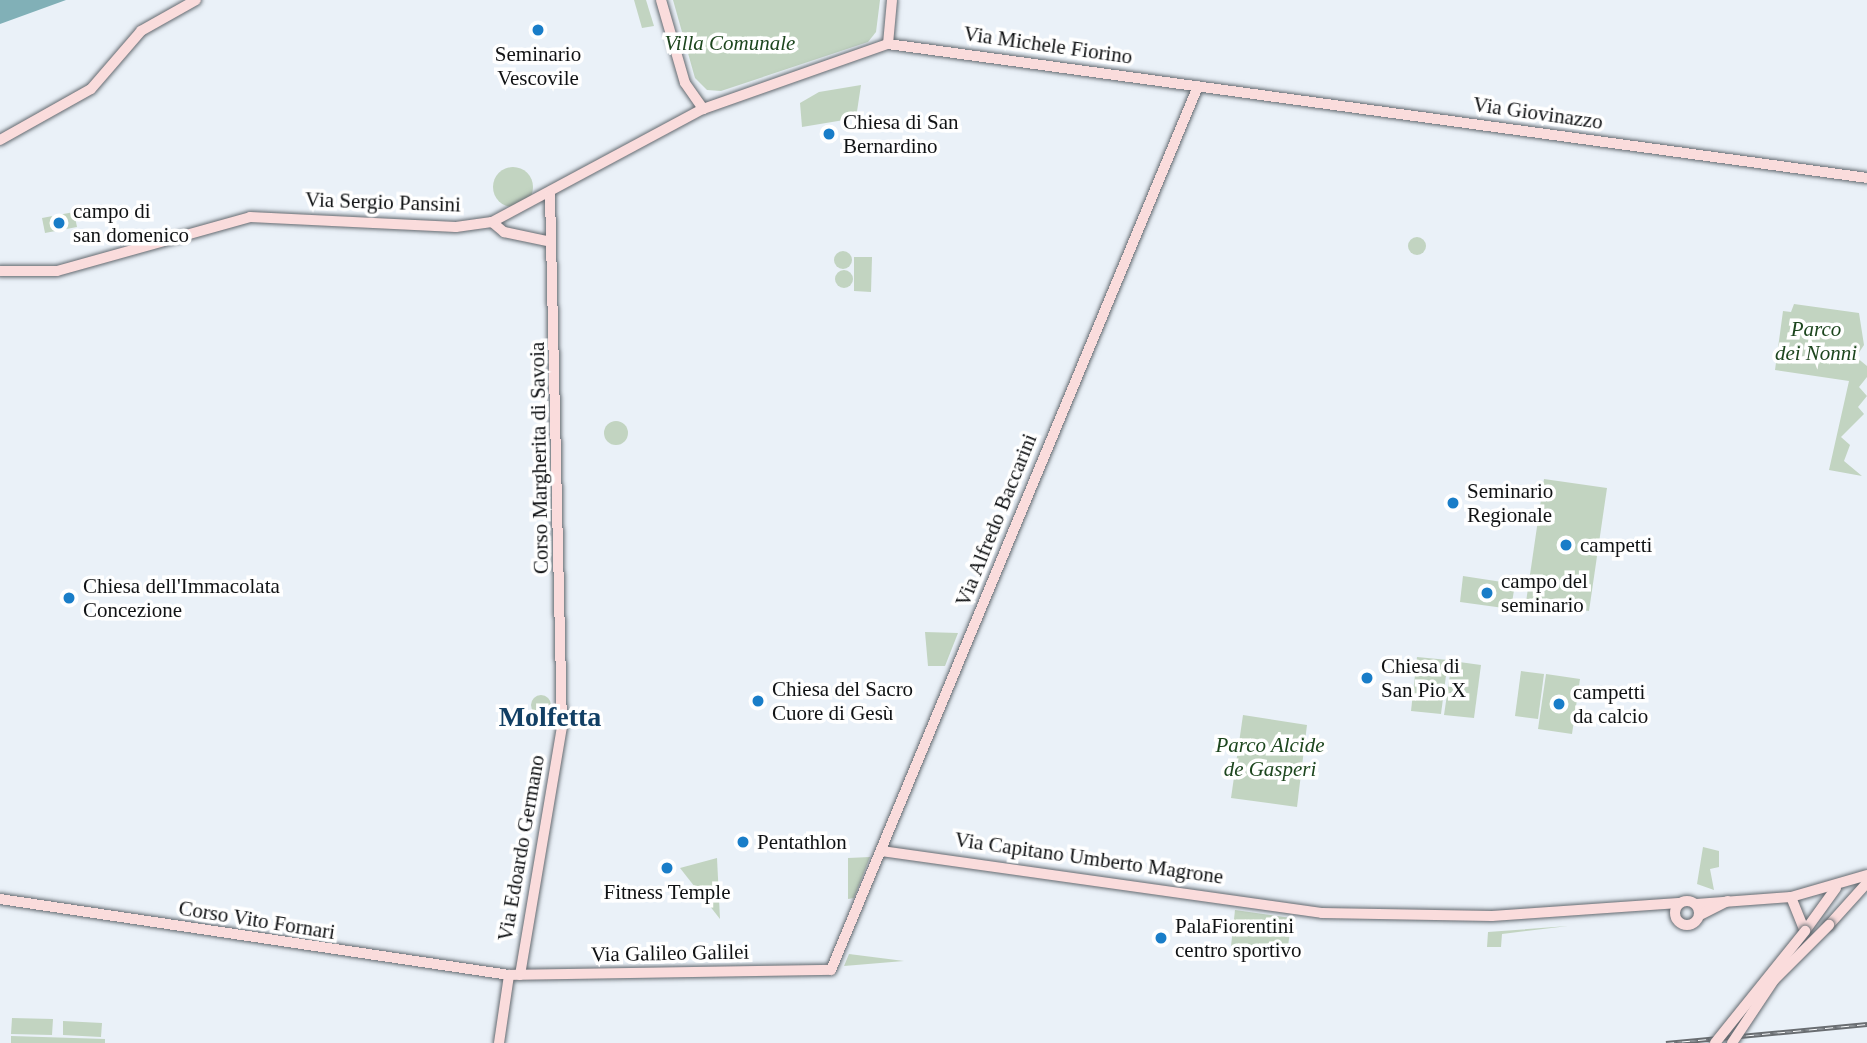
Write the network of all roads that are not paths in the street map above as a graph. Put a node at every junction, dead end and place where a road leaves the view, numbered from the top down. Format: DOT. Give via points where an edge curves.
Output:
graph roads {
  1 [pos="196,0"];
  2 [pos="661,0"];
  3 [pos="892,0"];
  4 [pos="888,44"];
  5 [pos="1201,86"];
  6 [pos="703,109"];
  7 [pos="0,140"];
  8 [pos="1867,177"];
  9 [pos="550,194"];
  10 [pos="492,222"];
  11 [pos="551,242"];
  12 [pos="0,271"];
  13 [pos="562,727"];
  14 [pos="881,851"];
  15 [pos="1867,875"];
  16 [pos="1867,883"];
  17 [pos="1836,888"];
  18 [pos="1791,897"];
  19 [pos="0,899"];
  20 [pos="1729,901"];
  21 [pos="1679,903"];
  22 [pos="1696,904"];
  23 [pos="1653,906"];
  24 [pos="1700,915"];
  25 [pos="1674,917"];
  26 [pos="1829,925"];
  27 [pos="1805,931"];
  28 [pos="831,970"];
  29 [pos="514,975"];
  30 [pos="499,1043"];
  31 [pos="1715,1043"];
  32 [pos="1732,1043"];
  1 -- 7 [label="street" via="141,31 91,89"];
  2 -- 6 [label="street" via="685,83"];
  3 -- 4 [label="street"];
  4 -- 5 [label="street, Via Michele Fiorino"];
  4 -- 6 [label="street"];
  5 -- 8 [label="street, Via Giovinazzo"];
  5 -- 14 [label="street, Via Alfredo Baccarini"];
  6 -- 9 [label="street"];
  9 -- 10 [label="street"];
  9 -- 11 [label="street, Corso Margherita di Savoia"];
  10 -- 11 [label="street" via="504,232"];
  10 -- 12 [label="street, Via Sergio Pansini" via="456,227 271,217 201,227 57,271"];
  11 -- 13 [label="street, Corso Margherita di Savoia"];
  13 -- 29 [label="street, Via Edoardo Germano"];
  14 -- 23 [label="street, Via Capitano Umberto Magrone" via="1132,882 1290,909 1492,916"];
  14 -- 28 [label="street, Via Alfredo Baccarini"];
  15 -- 17 [label="street, Via Capitano Umberto Magrone"];
  16 -- 26 [label="street"];
  17 -- 18 [label="street, Via Capitano Umberto Magrone"];
  17 -- 26 [label="street" via="1840,903"];
  17 -- 27 [label="street"];
  18 -- 20 [label="street, Via Capitano Umberto Magrone"];
  18 -- 27 [label="street"];
  19 -- 29 [label="street, Corso Vito Fornari"];
  20 -- 22 [label="street, Via Capitano Umberto Magrone"];
  20 -- 24 [label="street"];
  21 -- 22 [label="street, Via Capitano Umberto Magrone"];
  21 -- 23 [label="street, Via Capitano Umberto Magrone"];
  21 -- 25 [label="street"];
  22 -- 24 [label="street"];
  23 -- 25 [label="street"];
  24 -- 25 [label="street" via="1684,926"];
  26 -- 32 [label="street, bridge" via="1774,980"];
  27 -- 31 [label="street, bridge" via="1755,986"];
  28 -- 29 [label="street, Via Galileo Galilei"];
  29 -- 30 [label="street, Via Edoardo Germano"];
}
